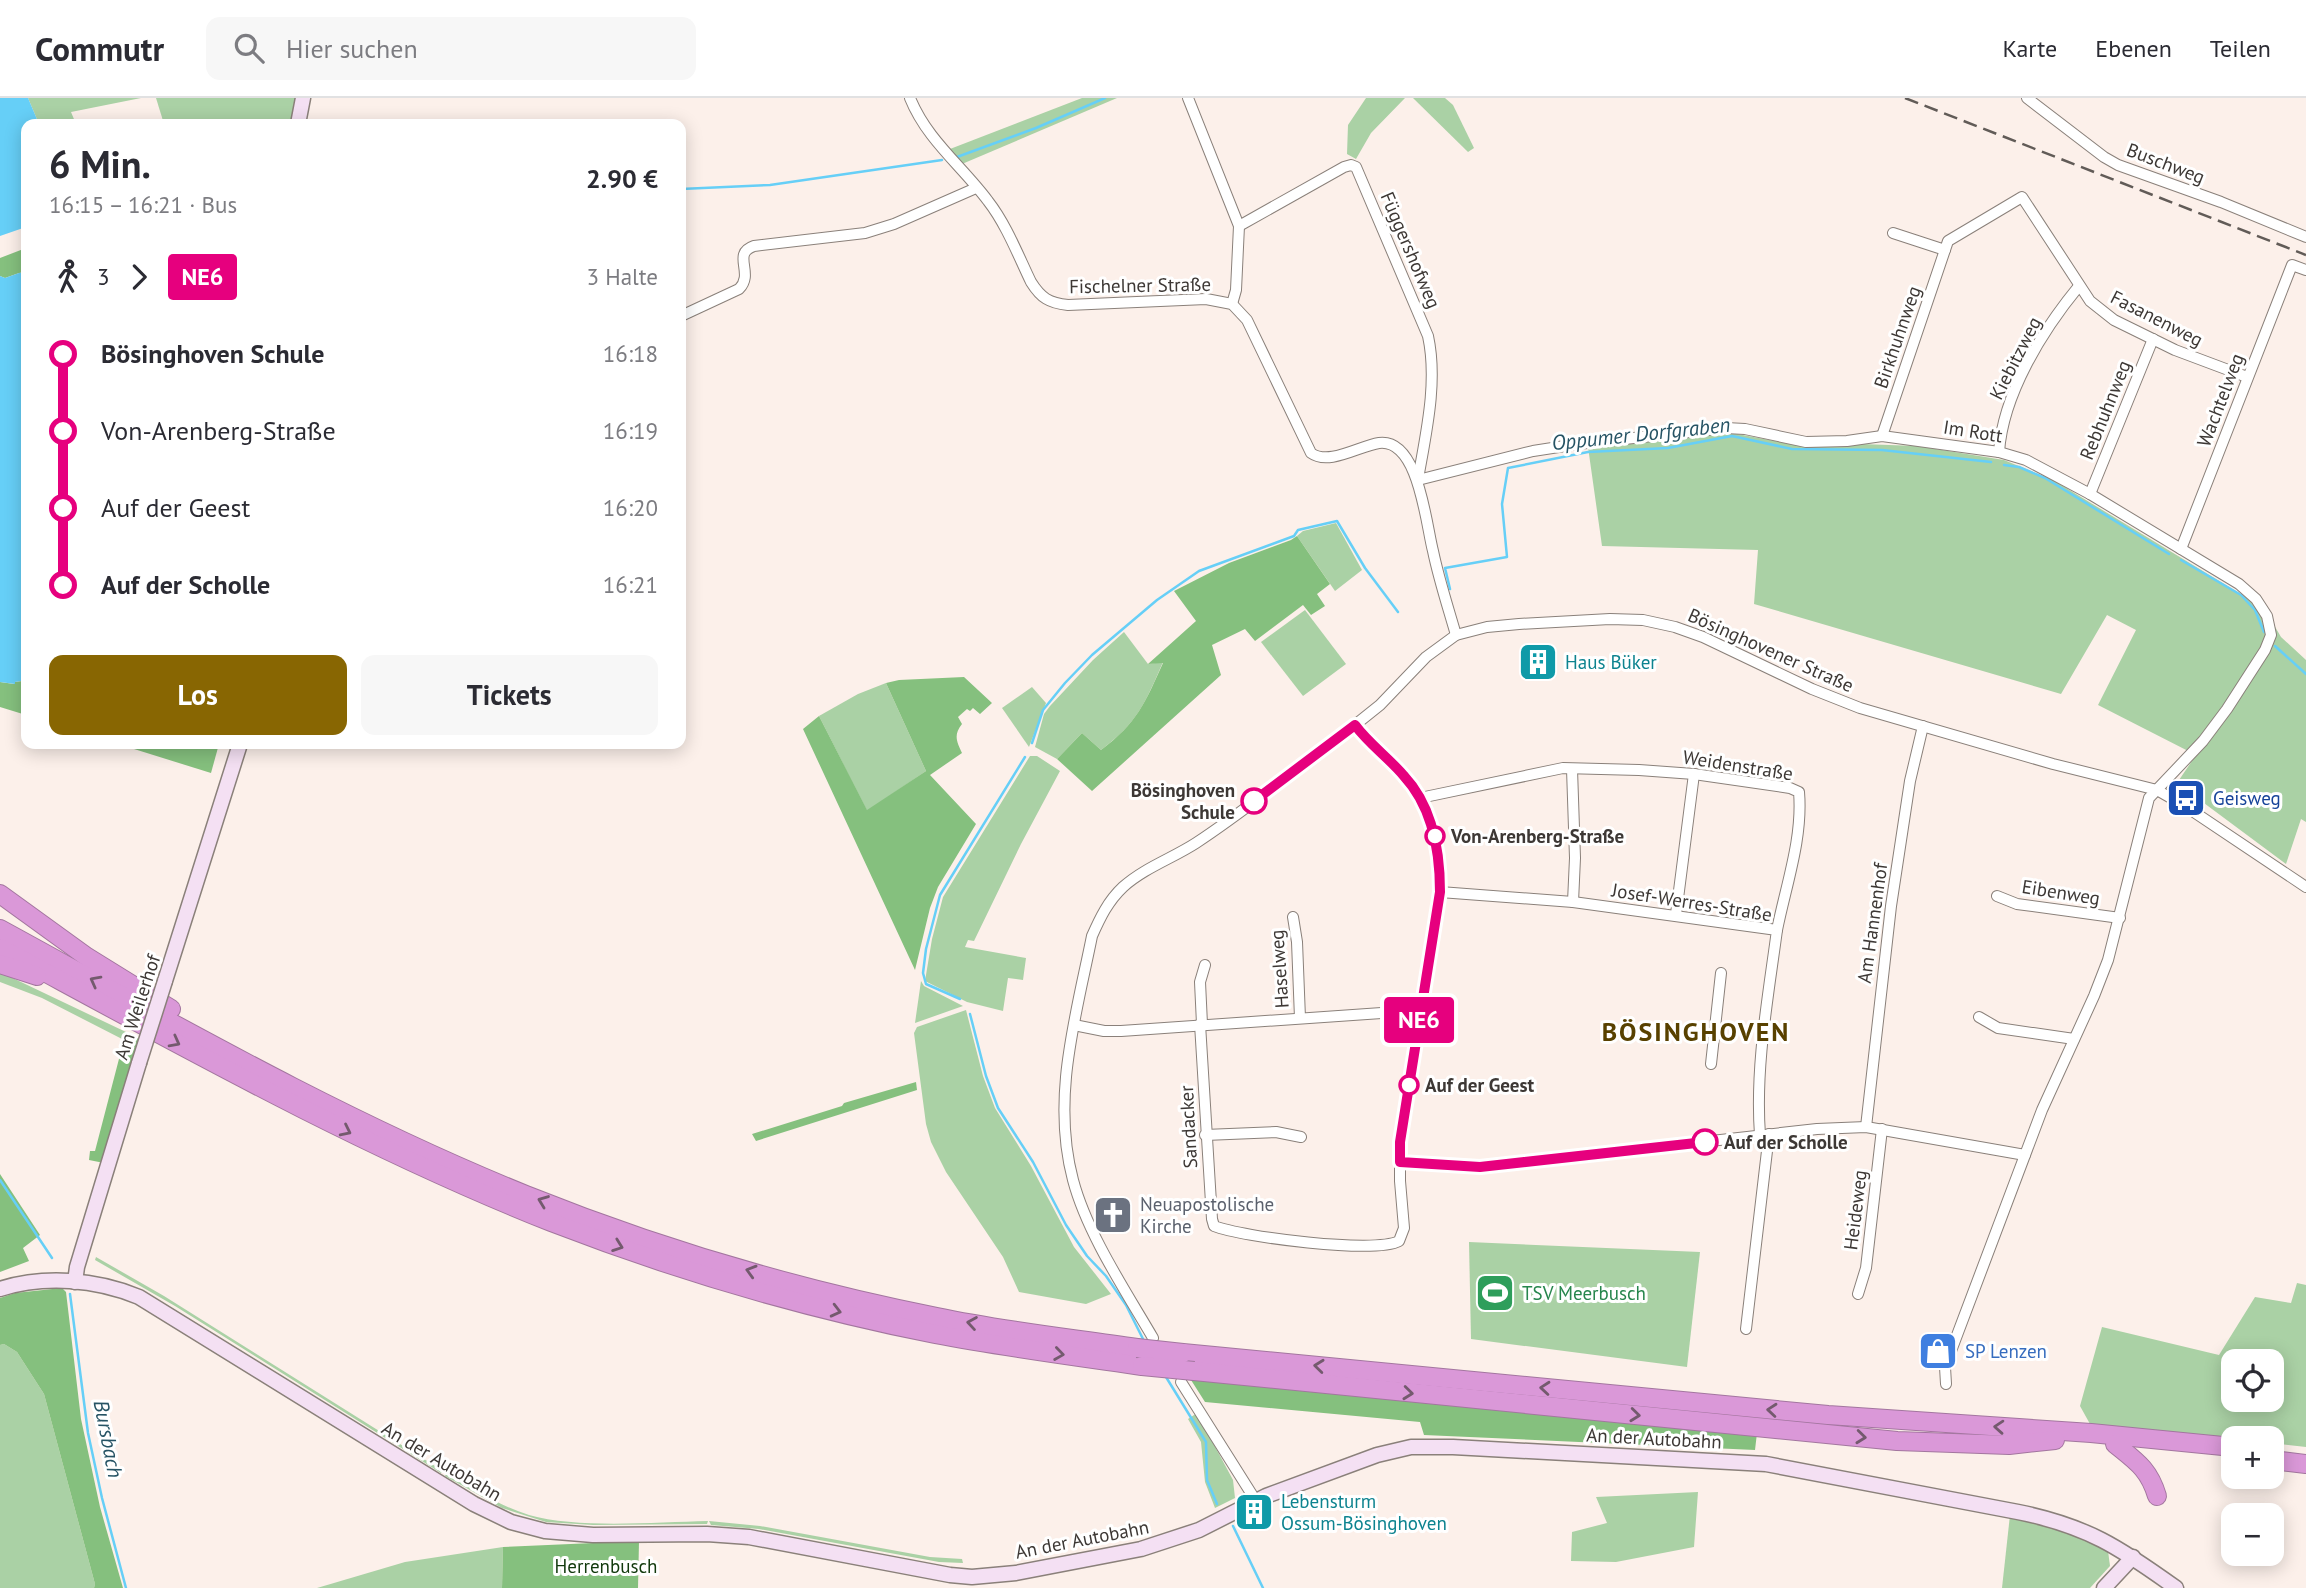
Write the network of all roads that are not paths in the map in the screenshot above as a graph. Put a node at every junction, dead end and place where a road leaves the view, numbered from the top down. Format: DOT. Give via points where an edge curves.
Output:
graph roads {
  1 [pos="303,98"];
  2 [pos="910,98"];
  3 [pos="1188,98"];
  4 [pos="2027,98"];
  5 [pos="299,119"];
  6 [pos="976,188"];
  7 [pos="2022,197"];
  8 [pos="1239,226"];
  9 [pos="1893,233"];
  10 [pos="2306,237"];
  11 [pos="1945,250"];
  12 [pos="2306,270"];
  13 [pos="2079,286"];
  14 [pos="1232,304"];
  15 [pos="686,314"];
  16 [pos="2152,339"];
  17 [pos="2247,377"];
  18 [pos="1882,436"];
  19 [pos="1999,452"];
  20 [pos="1418,480"];
  21 [pos="2090,494"];
  22 [pos="2181,549"];
  23 [pos="1456,635"];
  24 [pos="1355,725"];
  25 [pos="1923,726"];
  26 [pos="238,749"];
  27 [pos="1572,769"];
  28 [pos="1694,774"];
  29 [pos="2157,790"];
  30 [pos="1420,798"];
  31 [pos="2306,887"];
  32 [pos="1440,892"];
  33 [pos="0,894"];
  34 [pos="1997,896"];
  35 [pos="1573,902"];
  36 [pos="0,911"];
  37 [pos="1676,914"];
  38 [pos="1293,917"];
  39 [pos="2120,919"];
  40 [pos="0,929"];
  41 [pos="1777,930"];
  42 [pos="0,948"];
  43 [pos="87,957"];
  44 [pos="0,964"];
  45 [pos="1206,965"];
  46 [pos="1721,973"];
  47 [pos="72,986"];
  48 [pos="1420,1016"];
  49 [pos="1979,1017"];
  50 [pos="1300,1018"];
  51 [pos="1201,1024"];
  52 [pos="1074,1026"];
  53 [pos="2074,1039"];
  54 [pos="1711,1063"];
  55 [pos="285,1082"];
  56 [pos="1866,1127"];
  57 [pos="1882,1129"];
  58 [pos="1205,1135"];
  59 [pos="1764,1135"];
  60 [pos="1301,1137"];
  61 [pos="2025,1154"];
  62 [pos="1400,1162"];
  63 [pos="75,1282"];
  64 [pos="0,1289"];
  65 [pos="1858,1294"];
  66 [pos="1746,1329"];
  67 [pos="1153,1338"];
  68 [pos="1187,1377"];
  69 [pos="1946,1384"];
  70 [pos="2115,1444"];
  71 [pos="2221,1446"];
  72 [pos="2284,1452"];
  73 [pos="2306,1454"];
  74 [pos="2221,1455"];
  75 [pos="2284,1461"];
  76 [pos="2306,1464"];
  77 [pos="2157,1496"];
  78 [pos="1256,1501"];
  79 [pos="2133,1557"];
  80 [pos="975,1583"];
  81 [pos="2104,1588"];
  82 [pos="2176,1588"];
  1 -- 5 [label="main road"];
  2 -- 6 [label="street, Fischelner Straße" via="924,125"];
  3 -- 8 [label="street"];
  4 -- 10 [label="street, Buschweg" via="2118,165"];
  6 -- 14 [label="street, Fischelner Straße" via="997,214 1046,300 1068,305 1206,299"];
  6 -- 15 [label="street" via="865,233 746,248 745,282 739,289"];
  7 -- 11 [label="street, Birkhuhnweg" via="1948,241"];
  7 -- 13 [label="street, Fasanenweg"];
  8 -- 14 [label="street"];
  8 -- 20 [label="street, Függershofweg" via="1344,167 1356,167 1428,335 1434,360"];
  9 -- 11 [label="street"];
  11 -- 18 [label="street, Birkhuhnweg"];
  12 -- 17 [label="street, Wachtelweg" via="2292,265"];
  13 -- 16 [label="street, Fasanenweg" via="2107,315"];
  13 -- 19 [label="street, Kiebitzweg" via="2048,326 2021,378 2006,413"];
  14 -- 20 [label="street, Fischelner Straße" via="1247,320 1311,453 1327,458 1388,444 1395,446"];
  16 -- 17 [label="street, Fasanenweg"];
  16 -- 21 [label="street, Rebhuhnweg"];
  17 -- 22 [label="street, Wachtelweg"];
  18 -- 19 [label="street, Im Rott"];
  18 -- 20 [label="street, Im Rott" via="1806,442 1726,428 1533,451"];
  19 -- 21 [label="street, Im Rott" via="2026,460"];
  20 -- 23 [label="street, Fischelner Straße"];
  21 -- 22 [label="street, Im Rott"];
  22 -- 29 [label="street, Im Rott" via="2256,599 2267,616 2271,635 2227,709"];
  23 -- 24 [label="street, Bösinghovener Straße" via="1426,657"];
  23 -- 25 [label="street, Bösinghovener Straße" via="1487,627 1610,619 1664,624 1860,708"];
  24 -- 30 [label="street"];
  24 -- 52 [label="street, Bösinghovener Straße" via="1197,843 1133,880 1113,898 1092,936"];
  25 -- 29 [label="street, Bösinghovener Straße"];
  25 -- 56 [label="street, Am Hannenhof" via="1891,906"];
  26 -- 63 [label="main road, Am Weilerhof, bridge"];
  27 -- 28 [label="street, Weidenstraße"];
  27 -- 30 [label="street, Weidenstraße"];
  27 -- 35 [label="street"];
  28 -- 37 [label="street"];
  28 -- 41 [label="street, Weidenstraße" via="1799,792 1793,861"];
  29 -- 31 [label="street, Bösinghovener Straße"];
  29 -- 39 [label="street" via="2148,798"];
  30 -- 32 [label="street" via="1435,835"];
  32 -- 35 [label="street, Josef-Werres-Straße"];
  32 -- 48 [label="street"];
  33 -- 43 [label="highway"];
  34 -- 39 [label="street, Eibenweg" via="2017,904"];
  35 -- 37 [label="street, Josef-Werres-Straße"];
  36 -- 43 [label="highway"];
  37 -- 41 [label="street, Josef-Werres-Straße"];
  38 -- 50 [label="street, Haselweg"];
  39 -- 53 [label="street"];
  55 -- 40 [label="highway, one-way"];
  41 -- 59 [label="street, Josef-Werres-Straße" via="1757,1101"];
  42 -- 47 [label="highway"];
  43 -- 55 [label="highway" via="268,1062"];
  44 -- 47 [label="highway"];
  45 -- 51 [label="street" via="1200,982"];
  46 -- 54 [label="street"];
  47 -- 68 [label="highway, one-way, bridge" via="407,1160 624,1249 850,1315"];
  48 -- 50 [label="street" via="1396,1012"];
  48 -- 62 [label="street"];
  49 -- 53 [label="street" via="1998,1028"];
  50 -- 51 [label="street"];
  51 -- 52 [label="street" via="1121,1031"];
  51 -- 58 [label="street, Sandacker"];
  52 -- 67 [label="street, Bösinghovener Straße" via="1064,1095 1073,1179 1109,1261"];
  53 -- 61 [label="street"];
  71 -- 55 [label="highway, one-way, bridge" via="1828,1415 1183,1353 937,1317 677,1250 498,1183"];
  56 -- 57 [label="street"];
  56 -- 59 [label="street"];
  57 -- 61 [label="street"];
  57 -- 65 [label="street, Heideweg" via="1866,1268"];
  58 -- 60 [label="street" via="1276,1132"];
  58 -- 62 [label="street, Sandacker" via="1214,1226 1288,1241 1387,1245 1399,1241 1404,1228"];
  59 -- 62 [label="street" via="1480,1167"];
  59 -- 66 [label="street, Josef-Werres-Straße"];
  61 -- 69 [label="street" via="1945,1367"];
  63 -- 64 [label="main road, An der Autobahn" via="35,1282"];
  63 -- 80 [label="main road, An der Autobahn" via="118,1289 147,1301 461,1497 524,1526 578,1534 749,1536"];
  68 -- 70 [label="highway, one-way" via="1897,1441"];
  68 -- 78 [label="street"];
  70 -- 74 [label="highway"];
  70 -- 77 [label="highway" via="2148,1473"];
  72 -- 73 [label="highway"];
  75 -- 76 [label="highway"];
  78 -- 79 [label="main road, An der Autobahn" via="1365,1459 1411,1447 1744,1462 2048,1518 2088,1531"];
  78 -- 80 [label="main road, An der Autobahn" via="1161,1543"];
  79 -- 81 [label="main road"];
  79 -- 82 [label="main road, An der Autobahn"];
}
